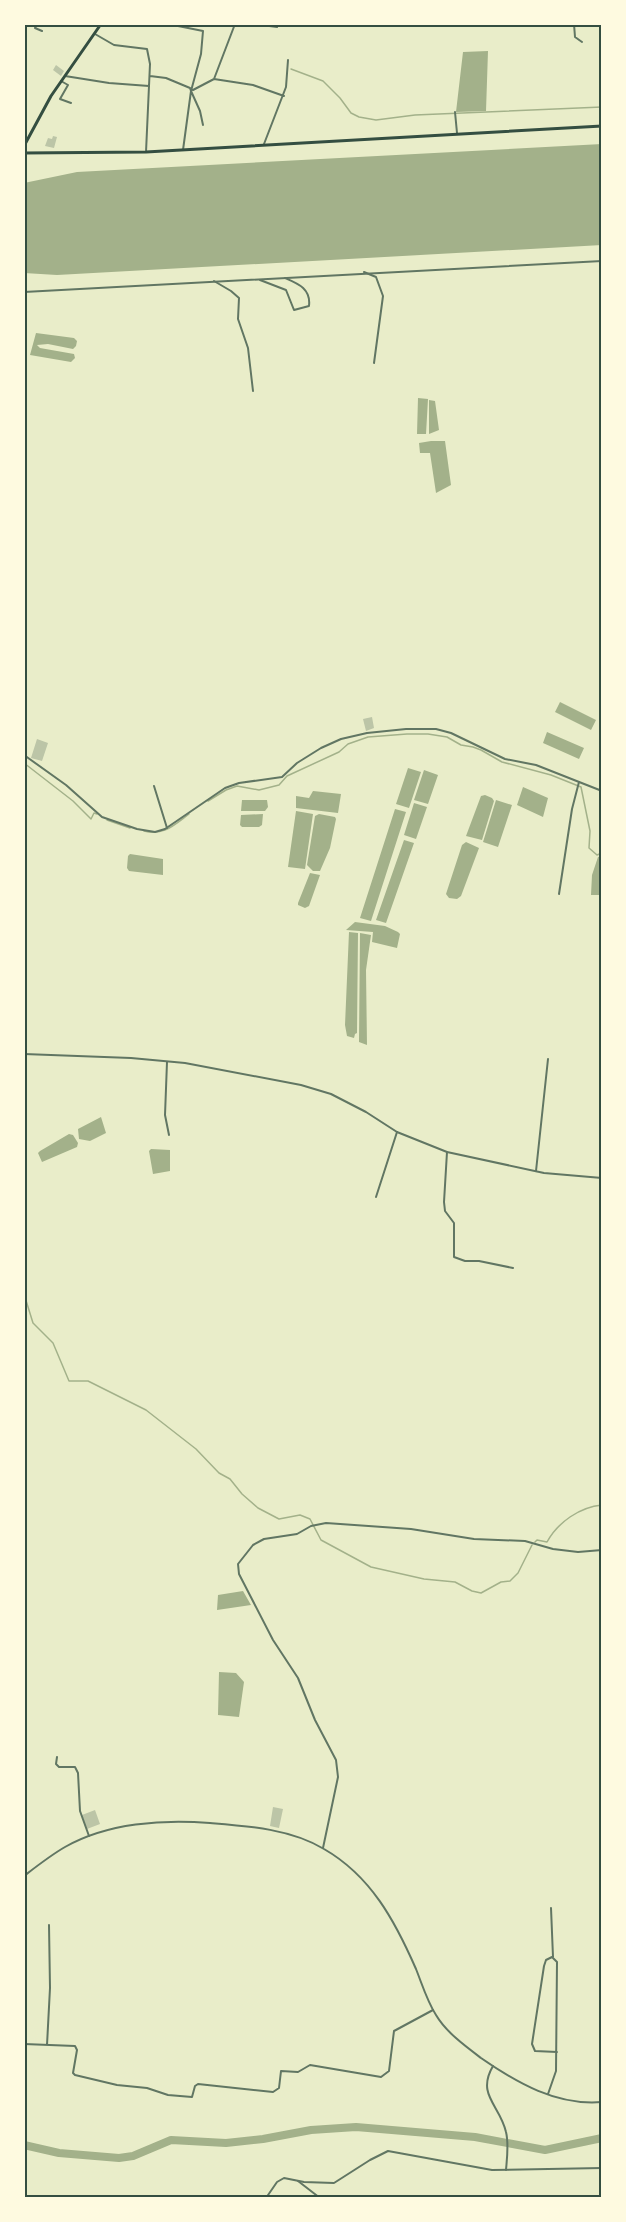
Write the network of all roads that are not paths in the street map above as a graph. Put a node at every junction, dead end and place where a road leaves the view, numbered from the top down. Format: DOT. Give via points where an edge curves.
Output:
graph roads {
  1 [pos="37,24"];
  2 [pos="101,24"];
  3 [pos="168,24"];
  4 [pos="235,24"];
  5 [pos="254,24"];
  6 [pos="574,24"];
  7 [pos="277,27"];
  8 [pos="42,31"];
  9 [pos="95,34"];
  10 [pos="582,42"];
  11 [pos="288,60"];
  12 [pos="65,76"];
  13 [pos="150,76"];
  14 [pos="214,79"];
  15 [pos="62,81"];
  16 [pos="149,86"];
  17 [pos="191,91"];
  18 [pos="284,96"];
  19 [pos="71,103"];
  20 [pos="455,114"];
  21 [pos="203,125"];
  22 [pos="602,126"];
  23 [pos="456,133"];
  24 [pos="264,144"];
  25 [pos="24,146"];
  26 [pos="183,150"];
  27 [pos="146,152"];
  28 [pos="24,153"];
  29 [pos="602,261"];
  30 [pos="364,272"];
  31 [pos="285,278"];
  32 [pos="258,279"];
  33 [pos="214,282"];
  34 [pos="24,292"];
  35 [pos="374,363"];
  36 [pos="253,391"];
  37 [pos="24,755"];
  38 [pos="579,782"];
  39 [pos="154,786"];
  40 [pos="602,791"];
  41 [pos="167,828"];
  42 [pos="560,894"];
  43 [pos="24,1054"];
  44 [pos="548,1059"];
  45 [pos="167,1062"];
  46 [pos="397,1132"];
  47 [pos="169,1135"];
  48 [pos="447,1152"];
  49 [pos="536,1171"];
  50 [pos="602,1178"];
  51 [pos="376,1197"];
  52 [pos="513,1268"];
  53 [pos="602,1550"];
  54 [pos="57,1757"];
  55 [pos="88,1836"];
  56 [pos="323,1848"];
  57 [pos="24,1875"];
  58 [pos="551,1908"];
  59 [pos="50,1925"];
  60 [pos="553,1957"];
  61 [pos="433,2010"];
  62 [pos="24,2044"];
  63 [pos="47,2045"];
  64 [pos="557,2052"];
  65 [pos="493,2066"];
  66 [pos="548,2094"];
  67 [pos="602,2102"];
  68 [pos="602,2168"];
  69 [pos="506,2170"];
  70 [pos="298,2181"];
  71 [pos="266,2198"];
  72 [pos="320,2198"];
  1 -- 8 [label="street" via="35,28"];
  2 -- 9 [label="main road"];
  3 -- 17 [label="street" via="203,32"];
  4 -- 14 [label="street"];
  5 -- 7 [label="street"];
  6 -- 10 [label="street" via="575,37"];
  9 -- 12 [label="main road"];
  9 -- 13 [label="street" via="114,45 147,49"];
  11 -- 18 [label="street"];
  12 -- 15 [label="main road"];
  12 -- 16 [label="street"];
  13 -- 16 [label="street"];
  13 -- 17 [label="street" via="166,78"];
  14 -- 17 [label="street"];
  14 -- 18 [label="street" via="253,84"];
  15 -- 19 [label="street" via="68,85 60,99"];
  15 -- 25 [label="main road"];
  16 -- 27 [label="street"];
  17 -- 21 [label="street"];
  17 -- 26 [label="street"];
  18 -- 24 [label="street"];
  20 -- 23 [label="street"];
  22 -- 23 [label="main road"];
  23 -- 24 [label="main road"];
  24 -- 26 [label="main road"];
  26 -- 27 [label="main road"];
  27 -- 28 [label="main road"];
  29 -- 30 [label="street"];
  30 -- 31 [label="street"];
  30 -- 35 [label="street" via="376,277 383,296"];
  31 -- 32 [label="street"];
  31 -- 32 [label="street" via="301,284 309,306 294,310 286,290"];
  32 -- 33 [label="street"];
  33 -- 34 [label="street"];
  33 -- 36 [label="street" via="239,298 238,319 248,348"];
  37 -- 41 [label="street" via="102,817 137,829 155,832"];
  38 -- 40 [label="street"];
  38 -- 41 [label="street" via="536,765 505,759 436,729 367,733 321,748 282,777 225,788"];
  38 -- 42 [label="street"];
  39 -- 41 [label="street"];
  43 -- 45 [label="street"];
  44 -- 49 [label="street"];
  45 -- 46 [label="street" via="237,1071 332,1094"];
  45 -- 47 [label="street" via="165,1115"];
  46 -- 48 [label="street"];
  46 -- 51 [label="street"];
  48 -- 49 [label="street"];
  48 -- 52 [label="street" via="444,1202 445,1212 454,1223 454,1257"];
  49 -- 50 [label="street"];
  53 -- 56 [label="street" via="578,1552 525,1541 317,1524 297,1534 264,1539 246,1551 237,1568 273,1640 298,1678 336,1760 338,1777"];
  54 -- 55 [label="street" via="59,1767 75,1767 78,1773 80,1811"];
  55 -- 56 [label="street" via="124,1826 200,1822 270,1830"];
  55 -- 57 [label="street"];
  56 -- 61 [label="street" via="358,1875 385,1905"];
  58 -- 60 [label="street"];
  59 -- 63 [label="street"];
  60 -- 64 [label="street" via="557,1962"];
  60 -- 64 [label="street" via="544,1966 532,2044 535,2051"];
  61 -- 63 [label="street" via="394,2031 386,2075 310,2065 298,2072 281,2071 279,2088 273,2092 198,2084 192,2097 117,2085 75,2075 75,2046"];
  61 -- 65 [label="street" via="448,2031"];
  62 -- 63 [label="street"];
  64 -- 66 [label="street" via="556,2071"];
  65 -- 66 [label="street" via="527,2087"];
  65 -- 69 [label="street" via="486,2086 506,2133"];
  66 -- 67 [label="street" via="574,2101"];
  68 -- 69 [label="street"];
  69 -- 70 [label="street" via="388,2151 334,2184"];
  70 -- 71 [label="street" via="284,2178"];
  70 -- 72 [label="street"];
}
